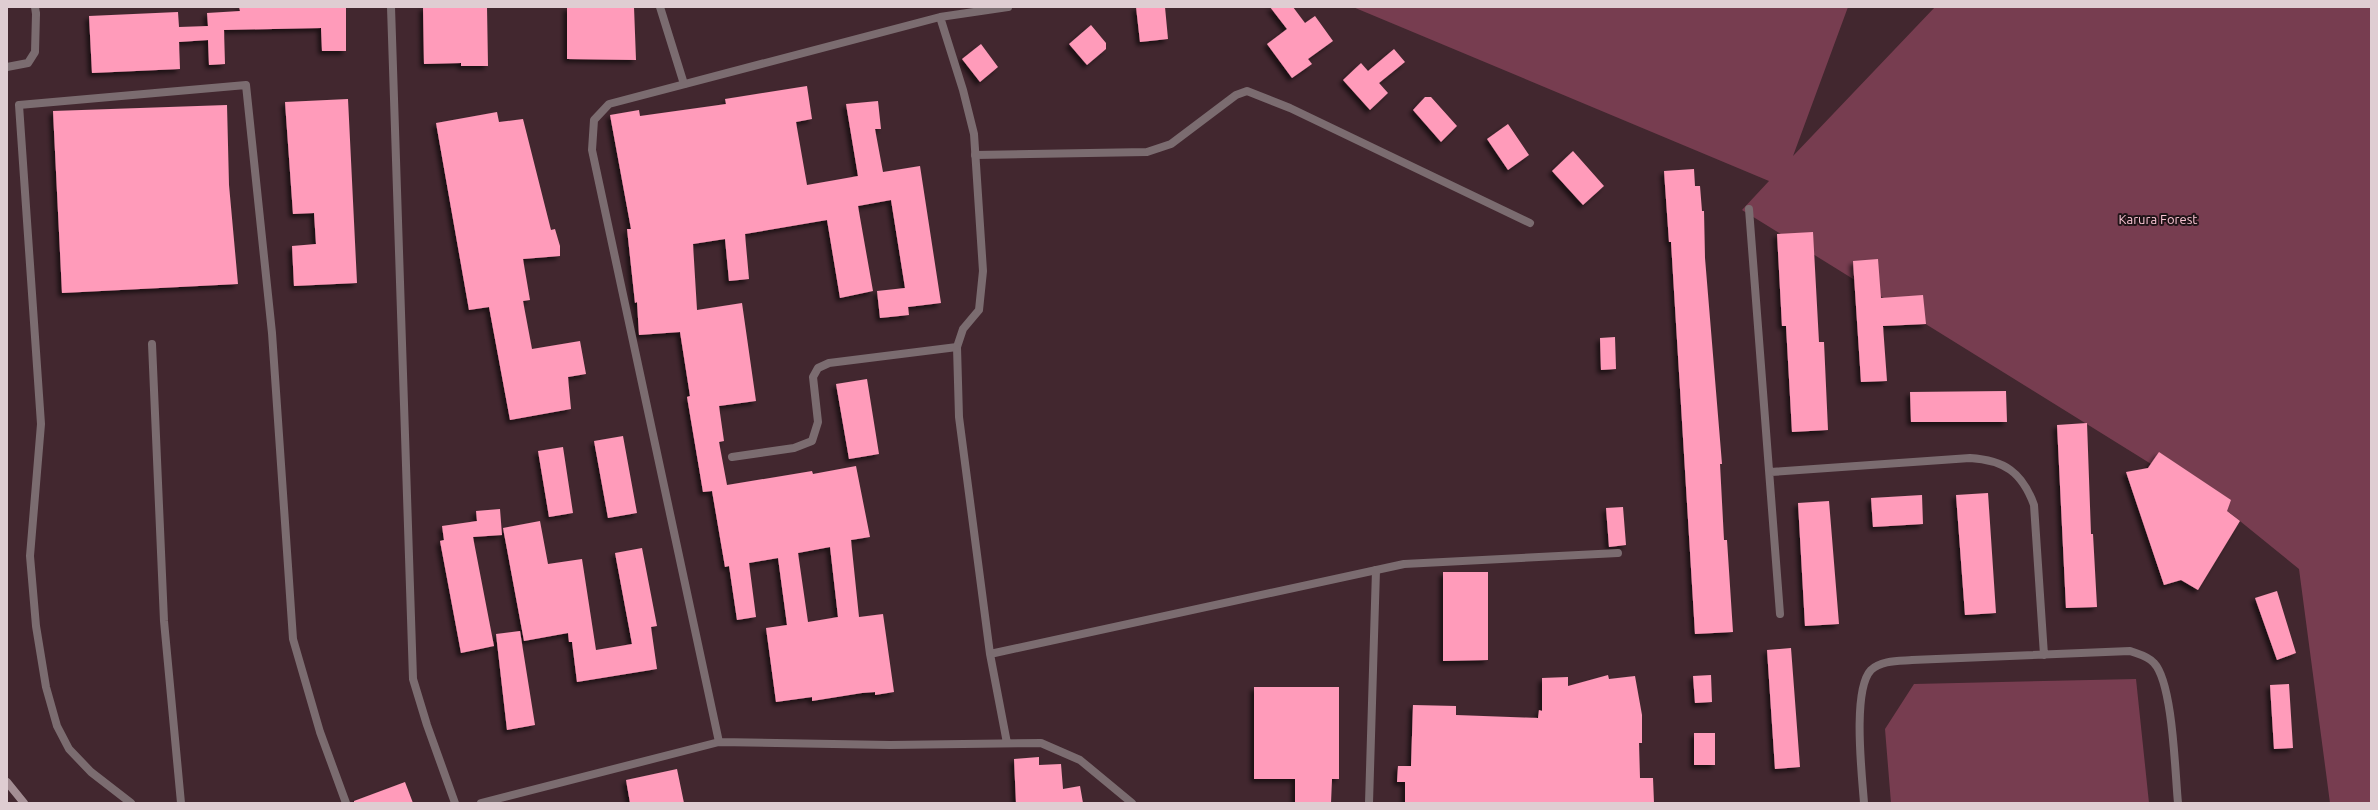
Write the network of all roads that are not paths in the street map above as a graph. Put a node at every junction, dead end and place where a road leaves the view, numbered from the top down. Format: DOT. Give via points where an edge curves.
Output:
graph roads {
  1 [pos="391,7"];
  2 [pos="660,7"];
  3 [pos="1008,7"];
  4 [pos="35,10"];
  5 [pos="940,17"];
  6 [pos="7,67"];
  7 [pos="684,84"];
  8 [pos="975,155"];
  9 [pos="1749,209"];
  10 [pos="1530,223"];
  11 [pos="152,344"];
  12 [pos="957,347"];
  13 [pos="732,457"];
  14 [pos="1771,472"];
  15 [pos="1618,553"];
  16 [pos="1376,570"];
  17 [pos="1780,614"];
  18 [pos="990,654"];
  19 [pos="2044,655"];
  20 [pos="719,742"];
  21 [pos="1007,743"];
  22 [pos="7,782"];
  23 [pos="24,803"];
  24 [pos="131,803"];
  25 [pos="181,803"];
  26 [pos="346,803"];
  27 [pos="455,803"];
  28 [pos="481,803"];
  29 [pos="1132,803"];
  30 [pos="1369,803"];
  31 [pos="1864,803"];
  32 [pos="2178,803"];
  1 -- 27 [label="street" via="413,679 426,725"];
  2 -- 7 [label="street"];
  3 -- 5 [label="street"];
  4 -- 6 [label="street" via="35,52 28,63"];
  5 -- 7 [label="street"];
  5 -- 8 [label="street" via="972,122"];
  7 -- 20 [label="street" via="609,104 594,120 592,150"];
  8 -- 10 [label="street" via="1146,152 1171,144 1236,95 1247,91 1290,108"];
  8 -- 12 [label="street" via="983,271 981,296 979,310 963,329"];
  9 -- 14 [label="street"];
  11 -- 25 [label="street" via="164,621"];
  12 -- 13 [label="street" via="829,363 818,368 813,377 818,422 812,441 794,448"];
  12 -- 18 [label="street" via="959,417"];
  14 -- 17 [label="street"];
  14 -- 19 [label="street" via="1970,458 1988,459 2005,465 2018,476 2034,505"];
  15 -- 16 [label="street" via="1404,564"];
  16 -- 18 [label="street"];
  16 -- 30 [label="street"];
  18 -- 21 [label="street"];
  19 -- 31 [label="street" via="1894,661 1872,669 1867,675 1862,692 1860,731"];
  19 -- 32 [label="street" via="2130,651 2145,656 2155,664 2162,677 2168,701"];
  20 -- 21 [label="street" via="890,745"];
  20 -- 28 [label="street"];
  21 -- 29 [label="street" via="1041,743 1080,760"];
  22 -- 23 [label="main road"];
  24 -- 26 [label="street" via="91,772 69,748 57,726 46,687 36,626 30,556 41,424 19,105 246,85 272,334 293,639 320,732"];
}
